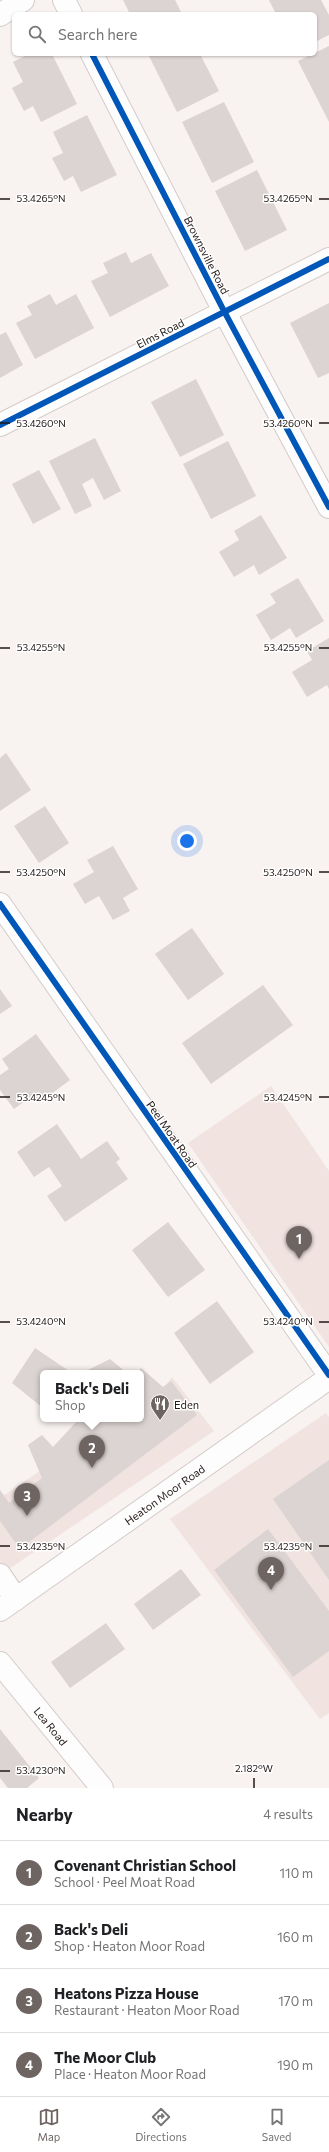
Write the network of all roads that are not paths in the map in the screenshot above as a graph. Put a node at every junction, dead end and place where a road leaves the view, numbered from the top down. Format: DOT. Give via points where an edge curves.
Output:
graph roads {
  1 [pos="22,0"];
  2 [pos="64,0"];
  3 [pos="70,12"];
  4 [pos="0,15"];
  5 [pos="93,56"];
  6 [pos="329,260"];
  7 [pos="224,311"];
  8 [pos="0,425"];
  9 [pos="329,507"];
  10 [pos="0,904"];
  11 [pos="329,1376"];
  12 [pos="0,1575"];
  13 [pos="8,1604"];
  14 [pos="0,1663"];
  15 [pos="102,1788"];
  1 -- 4 [label="street"];
  2 -- 3 [label="street"];
  5 -- 7 [label="street, Brownsville Road"];
  6 -- 7 [label="street, Elms Road"];
  7 -- 8 [label="street, Elms Road"];
  7 -- 9 [label="street, Brownsville Road"];
  10 -- 11 [label="street, Peel Moat Road"];
  11 -- 13 [label="street, Heaton Moor Road"];
  12 -- 13 [label="street"];
  14 -- 15 [label="street, Lea Road"];
}
